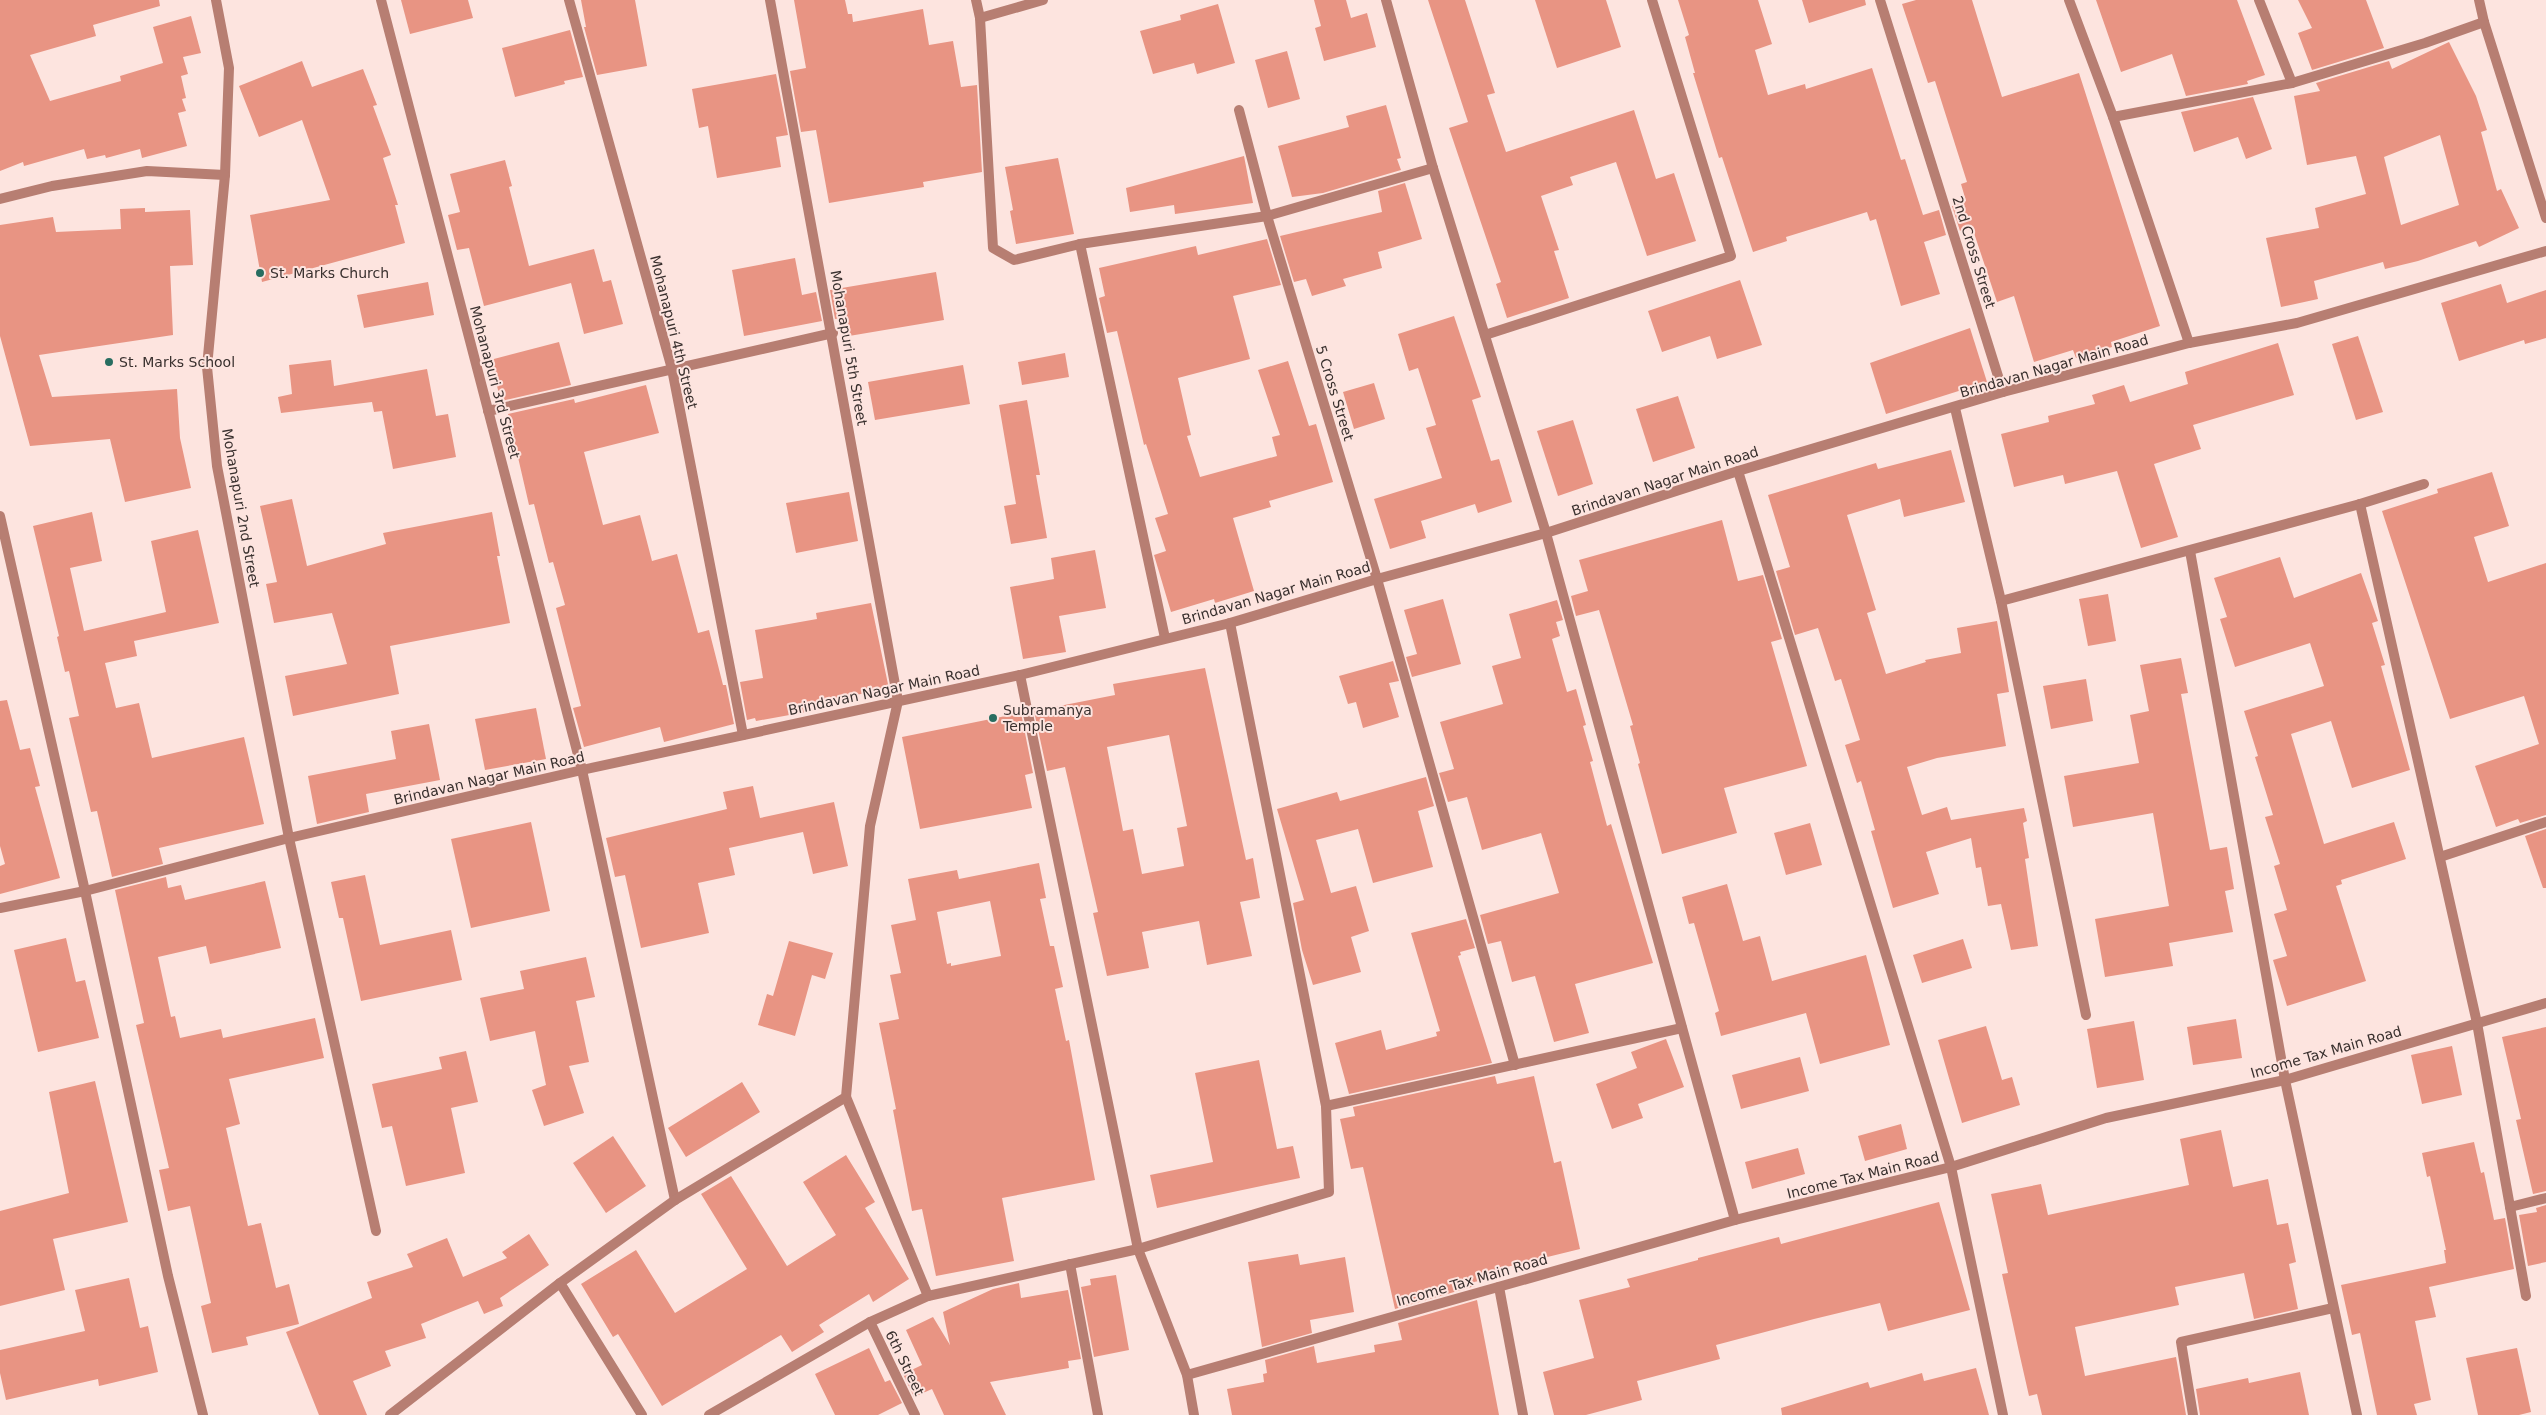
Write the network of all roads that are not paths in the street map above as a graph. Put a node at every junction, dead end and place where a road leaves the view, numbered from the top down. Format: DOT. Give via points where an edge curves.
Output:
graph roads {
  1 [pos="216,0"];
  2 [pos="382,0"];
  3 [pos="569,0"];
  4 [pos="770,0"];
  5 [pos="976,0"];
  6 [pos="1042,0"];
  7 [pos="1386,0"];
  8 [pos="1652,0"];
  9 [pos="1880,0"];
  10 [pos="2069,0"];
  11 [pos="2260,0"];
  12 [pos="2479,0"];
  13 [pos="980,18"];
  14 [pos="2484,22"];
  15 [pos="2292,83"];
  16 [pos="1239,110"];
  17 [pos="2112,117"];
  18 [pos="1433,168"];
  19 [pos="225,175"];
  20 [pos="0,199"];
  21 [pos="1267,216"];
  22 [pos="2546,218"];
  23 [pos="1080,244"];
  24 [pos="2546,251"];
  25 [pos="833,333"];
  26 [pos="1485,335"];
  27 [pos="2189,344"];
  28 [pos="672,369"];
  29 [pos="2003,392"];
  30 [pos="1955,408"];
  31 [pos="488,411"];
  32 [pos="1738,471"];
  33 [pos="2424,484"];
  34 [pos="2360,504"];
  35 [pos="0,516"];
  36 [pos="1546,533"];
  37 [pos="2190,551"];
  38 [pos="1377,579"];
  39 [pos="2001,601"];
  40 [pos="1230,623"];
  41 [pos="1165,638"];
  42 [pos="1020,674"];
  43 [pos="898,701"];
  44 [pos="743,735"];
  45 [pos="582,770"];
  46 [pos="2546,822"];
  47 [pos="289,838"];
  48 [pos="2440,857"];
  49 [pos="85,891"];
  50 [pos="0,908"];
  51 [pos="2546,1003"];
  52 [pos="2086,1014"];
  53 [pos="2476,1023"];
  54 [pos="1682,1028"];
  55 [pos="1515,1065"];
  56 [pos="2285,1080"];
  57 [pos="846,1097"];
  58 [pos="1326,1106"];
  59 [pos="1951,1168"];
  60 [pos="2546,1198"];
  61 [pos="675,1200"];
  62 [pos="2510,1207"];
  63 [pos="1735,1220"];
  64 [pos="376,1230"];
  65 [pos="1138,1249"];
  66 [pos="1070,1264"];
  67 [pos="560,1283"];
  68 [pos="1498,1287"];
  69 [pos="928,1296"];
  70 [pos="2526,1296"];
  71 [pos="2334,1308"];
  72 [pos="870,1322"];
  73 [pos="1187,1375"];
  74 [pos="203,1415"];
  75 [pos="390,1415"];
  76 [pos="642,1415"];
  77 [pos="709,1415"];
  78 [pos="915,1415"];
  79 [pos="1098,1415"];
  80 [pos="1194,1415"];
  81 [pos="1523,1415"];
  82 [pos="2003,1415"];
  83 [pos="2193,1415"];
  84 [pos="2356,1415"];
  1 -- 19 [label="street, Mohanapuri 2nd Street" via="229,68"];
  2 -- 31 [label="street, Mohanapuri 3rd Street"];
  3 -- 28 [label="street, Mohanapuri 4th Street"];
  4 -- 25 [label="street, Mohanapuri 5th Street"];
  5 -- 13 [label="street"];
  6 -- 13 [label="street"];
  7 -- 18 [label="street"];
  8 -- 26 [label="street" via="1731,256"];
  9 -- 29 [label="street, 2nd Cross Street"];
  10 -- 17 [label="street"];
  11 -- 15 [label="street"];
  12 -- 14 [label="street"];
  13 -- 23 [label="street" via="993,248 1014,260"];
  14 -- 15 [label="street"];
  14 -- 22 [label="street"];
  15 -- 17 [label="street"];
  16 -- 21 [label="street, 5 Cross Street"];
  17 -- 27 [label="street"];
  18 -- 21 [label="street"];
  18 -- 26 [label="street"];
  19 -- 20 [label="street" via="147,171 52,186"];
  19 -- 47 [label="street, Mohanapuri 2nd Street" via="207,367 217,466"];
  21 -- 23 [label="street"];
  21 -- 38 [label="street, 5 Cross Street"];
  23 -- 41 [label="street"];
  24 -- 27 [label="street, Brindavan Nagar Main Road" via="2297,323"];
  25 -- 28 [label="street"];
  25 -- 43 [label="street, Mohanapuri 5th Street"];
  26 -- 36 [label="street"];
  27 -- 29 [label="street, Brindavan Nagar Main Road"];
  28 -- 31 [label="street"];
  28 -- 44 [label="street, Mohanapuri 4th Street"];
  29 -- 30 [label="street, Brindavan Nagar Main Road"];
  30 -- 32 [label="street, Brindavan Nagar Main Road"];
  30 -- 39 [label="street"];
  31 -- 45 [label="street, Mohanapuri 3rd Street"];
  32 -- 36 [label="street, Brindavan Nagar Main Road"];
  32 -- 59 [label="street"];
  33 -- 34 [label="street"];
  34 -- 37 [label="street"];
  34 -- 48 [label="street"];
  35 -- 49 [label="street"];
  36 -- 38 [label="street, Brindavan Nagar Main Road"];
  36 -- 54 [label="street"];
  37 -- 39 [label="street"];
  37 -- 56 [label="street"];
  38 -- 40 [label="street, Brindavan Nagar Main Road"];
  38 -- 55 [label="street, 5 Cross Street"];
  39 -- 52 [label="street"];
  40 -- 41 [label="street, Brindavan Nagar Main Road"];
  40 -- 58 [label="street"];
  41 -- 42 [label="street, Brindavan Nagar Main Road"];
  42 -- 43 [label="street, Brindavan Nagar Main Road"];
  42 -- 65 [label="street"];
  43 -- 44 [label="street, Brindavan Nagar Main Road"];
  43 -- 57 [label="street" via="870,826"];
  44 -- 45 [label="street, Brindavan Nagar Main Road"];
  45 -- 47 [label="street, Brindavan Nagar Main Road"];
  45 -- 61 [label="street, Mohanapuri 3rd Street"];
  46 -- 48 [label="street"];
  47 -- 49 [label="street, Brindavan Nagar Main Road"];
  47 -- 64 [label="street, Mohanapuri 2nd Street"];
  48 -- 53 [label="street"];
  49 -- 50 [label="street, Brindavan Nagar Main Road"];
  49 -- 74 [label="street" via="168,1276"];
  51 -- 53 [label="street, Income Tax Main Road"];
  53 -- 56 [label="street, Income Tax Main Road"];
  53 -- 62 [label="street"];
  54 -- 55 [label="street"];
  54 -- 63 [label="street"];
  55 -- 58 [label="street"];
  56 -- 59 [label="street, Income Tax Main Road" via="2106,1118"];
  56 -- 71 [label="street"];
  57 -- 61 [label="street"];
  57 -- 69 [label="street"];
  58 -- 65 [label="street" via="1329,1192"];
  59 -- 63 [label="street, Income Tax Main Road"];
  59 -- 82 [label="street"];
  60 -- 62 [label="street"];
  61 -- 67 [label="street"];
  62 -- 70 [label="street"];
  63 -- 68 [label="street, Income Tax Main Road"];
  65 -- 66 [label="street"];
  65 -- 73 [label="street"];
  66 -- 69 [label="street"];
  66 -- 79 [label="street"];
  67 -- 75 [label="street"];
  67 -- 76 [label="street"];
  68 -- 73 [label="street, Income Tax Main Road"];
  68 -- 81 [label="street"];
  69 -- 72 [label="street"];
  71 -- 83 [label="street" via="2181,1342"];
  71 -- 84 [label="street"];
  72 -- 77 [label="street"];
  72 -- 78 [label="street, 6th Street"];
  73 -- 80 [label="street"];
}
